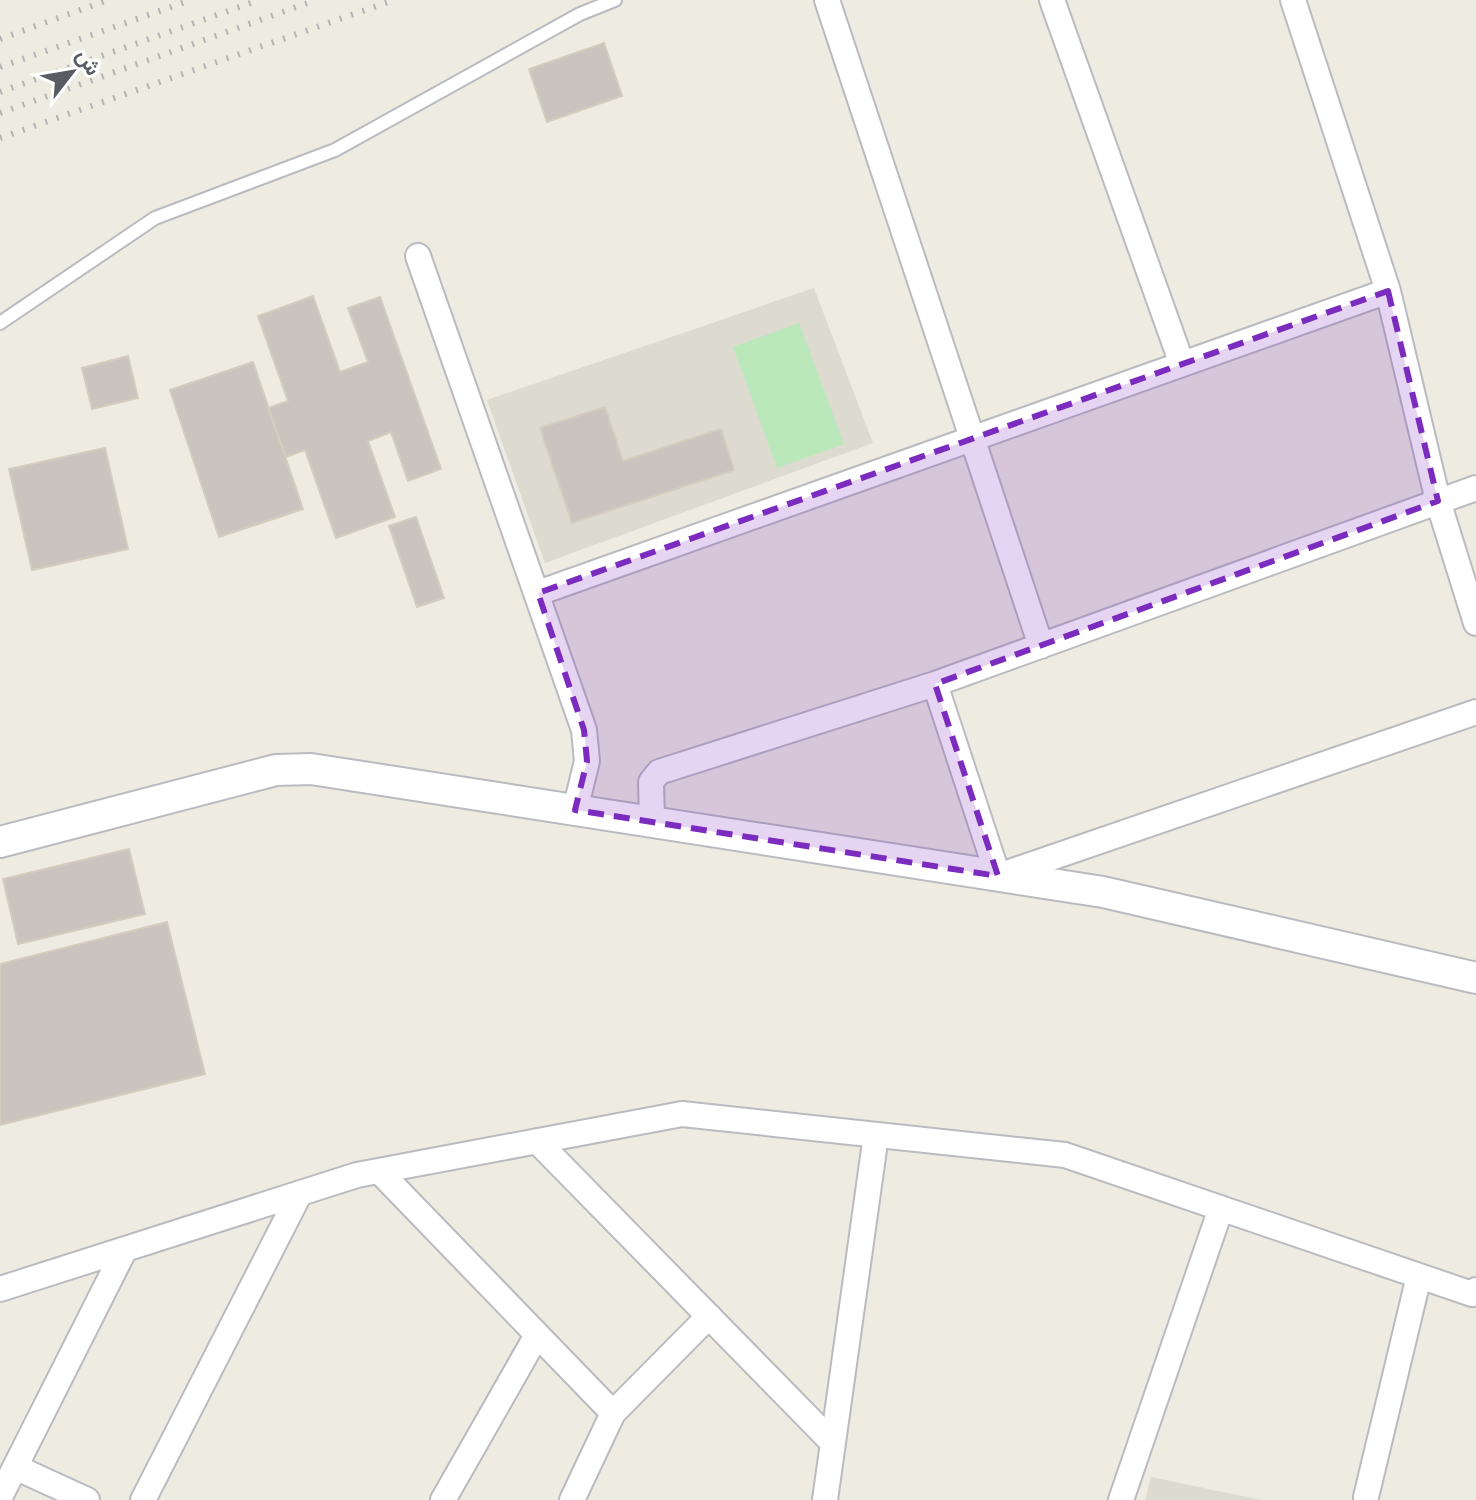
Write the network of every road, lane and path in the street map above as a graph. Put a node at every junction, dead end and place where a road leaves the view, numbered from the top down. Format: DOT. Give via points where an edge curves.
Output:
graph roads {
  1 [pos="615,0"];
  2 [pos="827,0"];
  3 [pos="1052,0"];
  4 [pos="1293,0"];
  5 [pos="418,256"];
  6 [pos="1388,291"];
  7 [pos="0,323"];
  8 [pos="1182,364"];
  9 [pos="972,439"];
  10 [pos="1476,488"];
  11 [pos="1438,501"];
  12 [pos="538,593"];
  13 [pos="1476,623"];
  14 [pos="1041,646"];
  15 [pos="935,684"];
  16 [pos="1476,712"];
  17 [pos="575,810"];
  18 [pos="652,823"];
  19 [pos="0,842"];
  20 [pos="998,876"];
  21 [pos="1476,978"];
  22 [pos="876,1135"];
  23 [pos="537,1141"];
  24 [pos="379,1171"];
  25 [pos="300,1193"];
  26 [pos="1221,1208"];
  27 [pos="125,1249"];
  28 [pos="1419,1276"];
  29 [pos="0,1289"];
  30 [pos="1475,1296"];
  31 [pos="709,1316"];
  32 [pos="537,1335"];
  33 [pos="613,1413"];
  34 [pos="833,1443"];
  35 [pos="15,1467"];
  36 [pos="0,1497"];
  37 [pos="1366,1497"];
  38 [pos="87,1500"];
  39 [pos="143,1500"];
  40 [pos="443,1500"];
  41 [pos="572,1500"];
  42 [pos="825,1500"];
  43 [pos="1121,1500"];
  1 -- 7 [label="lane" via="580,14 335,150 155,218"];
  2 -- 9 [label="street"];
  3 -- 8 [label="street"];
  4 -- 6 [label="street"];
  5 -- 12 [label="street"];
  6 -- 8 [label="street"];
  6 -- 11 [label="street"];
  8 -- 9 [label="street"];
  9 -- 12 [label="street"];
  9 -- 14 [label="street"];
  10 -- 11 [label="street"];
  11 -- 13 [label="street"];
  11 -- 14 [label="street"];
  12 -- 17 [label="street" via="584,730 587,761"];
  14 -- 15 [label="street"];
  15 -- 18 [label="street" via="659,772 651,782"];
  15 -- 20 [label="street"];
  16 -- 20 [label="street"];
  17 -- 18 [label="street"];
  17 -- 19 [label="street" via="311,769 276,770"];
  18 -- 20 [label="street"];
  20 -- 21 [label="street" via="1145,900"];
  22 -- 23 [label="street" via="682,1114"];
  22 -- 26 [label="street" via="1065,1155"];
  22 -- 34 [label="street"];
  23 -- 24 [label="street"];
  23 -- 31 [label="street"];
  24 -- 25 [label="street"];
  24 -- 32 [label="street"];
  25 -- 27 [label="street"];
  25 -- 39 [label="street"];
  26 -- 28 [label="street"];
  26 -- 43 [label="street"];
  27 -- 29 [label="street"];
  27 -- 35 [label="street"];
  28 -- 30 [label="street"];
  28 -- 37 [label="street"];
  31 -- 33 [label="street"];
  31 -- 34 [label="street"];
  32 -- 33 [label="street"];
  32 -- 40 [label="street"];
  33 -- 41 [label="street"];
  34 -- 42 [label="street"];
  35 -- 36 [label="street"];
  35 -- 38 [label="street"];
}
